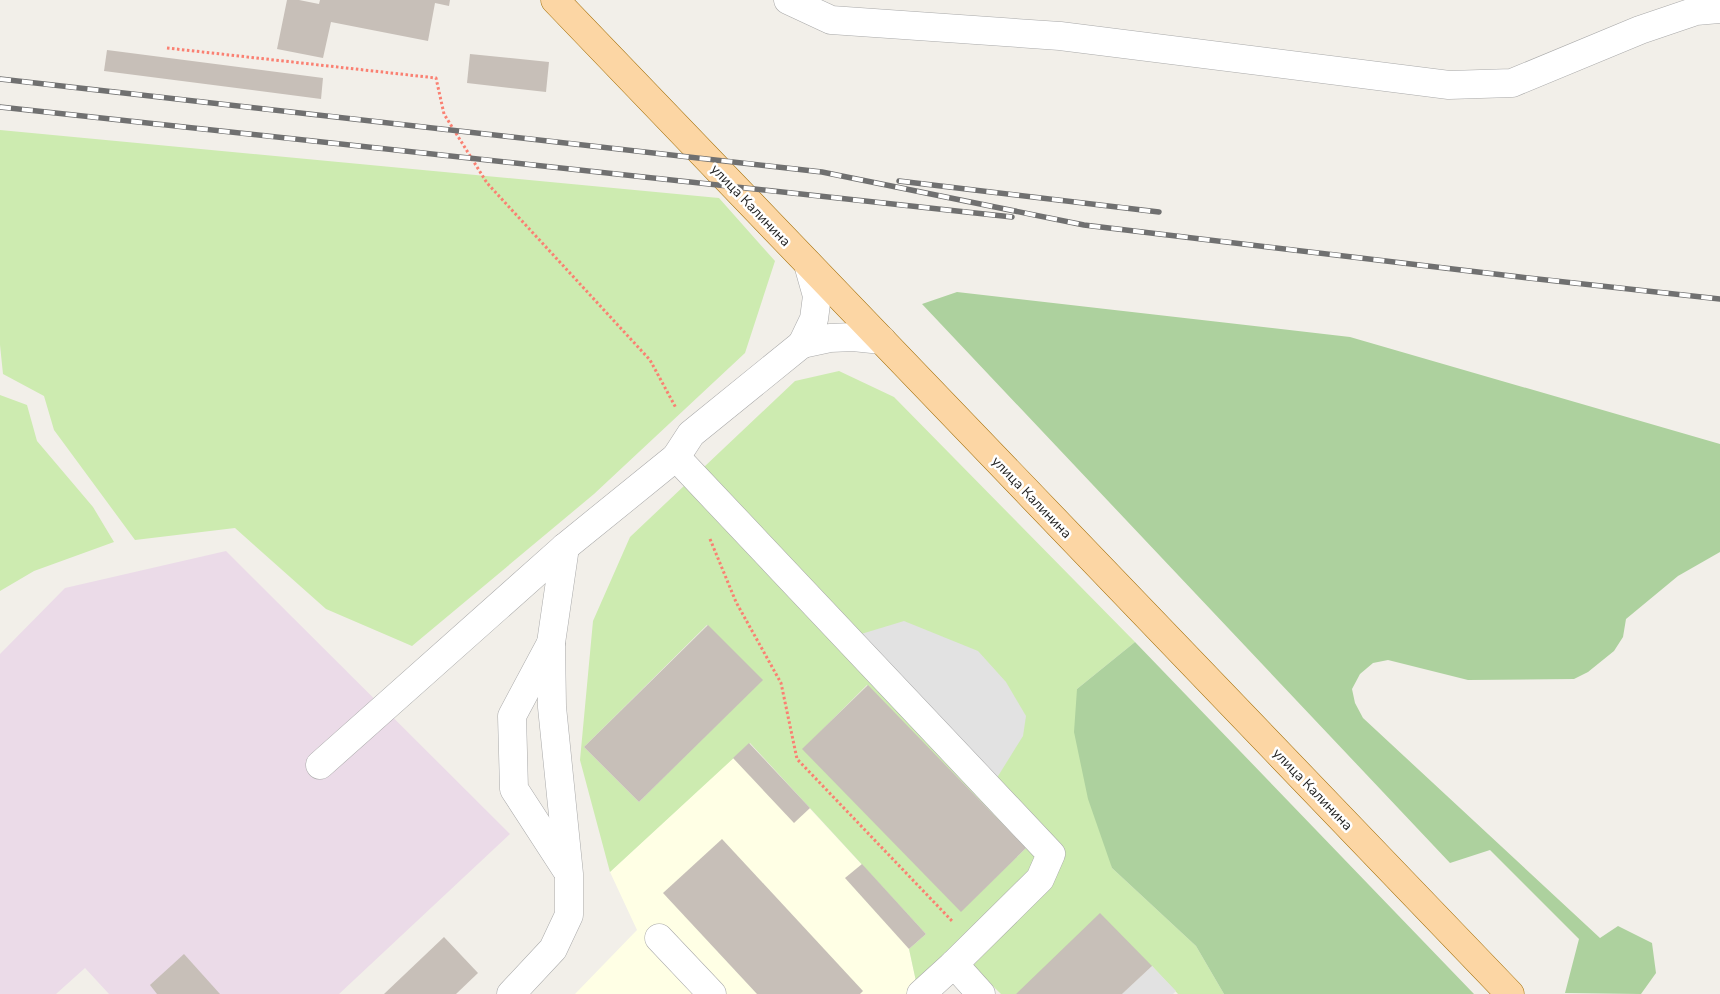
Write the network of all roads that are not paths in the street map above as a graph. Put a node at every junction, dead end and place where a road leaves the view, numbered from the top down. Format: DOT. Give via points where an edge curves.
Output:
graph roads {
  1 [pos="555,0"];
  2 [pos="788,0"];
  3 [pos="1720,9"];
  4 [pos="808,264"];
  5 [pos="882,340"];
  6 [pos="802,344"];
  7 [pos="676,458"];
  8 [pos="565,547"];
  9 [pos="551,643"];
  10 [pos="320,766"];
  11 [pos="569,874"];
  12 [pos="659,938"];
  13 [pos="954,964"];
  14 [pos="510,994"];
  15 [pos="712,994"];
  16 [pos="921,994"];
  17 [pos="981,994"];
  18 [pos="1510,994"];
  1 -- 4 [label="main road, улица Калинина"];
  2 -- 3 [label="street" via="831,20 1060,36 1448,85 1512,83 1640,30 1696,11"];
  4 -- 5 [label="main road, улица Калинина"];
  4 -- 6 [label="street" via="817,296 814,319"];
  5 -- 6 [label="street" via="830,338"];
  5 -- 18 [label="main road, улица Калинина"];
  6 -- 7 [label="street" via="691,434"];
  7 -- 8 [label="street"];
  7 -- 13 [label="street" via="1051,854 1040,878"];
  8 -- 9 [label="street"];
  8 -- 10 [label="street"];
  9 -- 11 [label="street" via="552,707"];
  9 -- 11 [label="street" via="512,716 514,790"];
  11 -- 14 [label="street" via="569,915 553,949"];
  12 -- 15 [label="street"];
  13 -- 16 [label="street"];
  13 -- 17 [label="street"];
}
